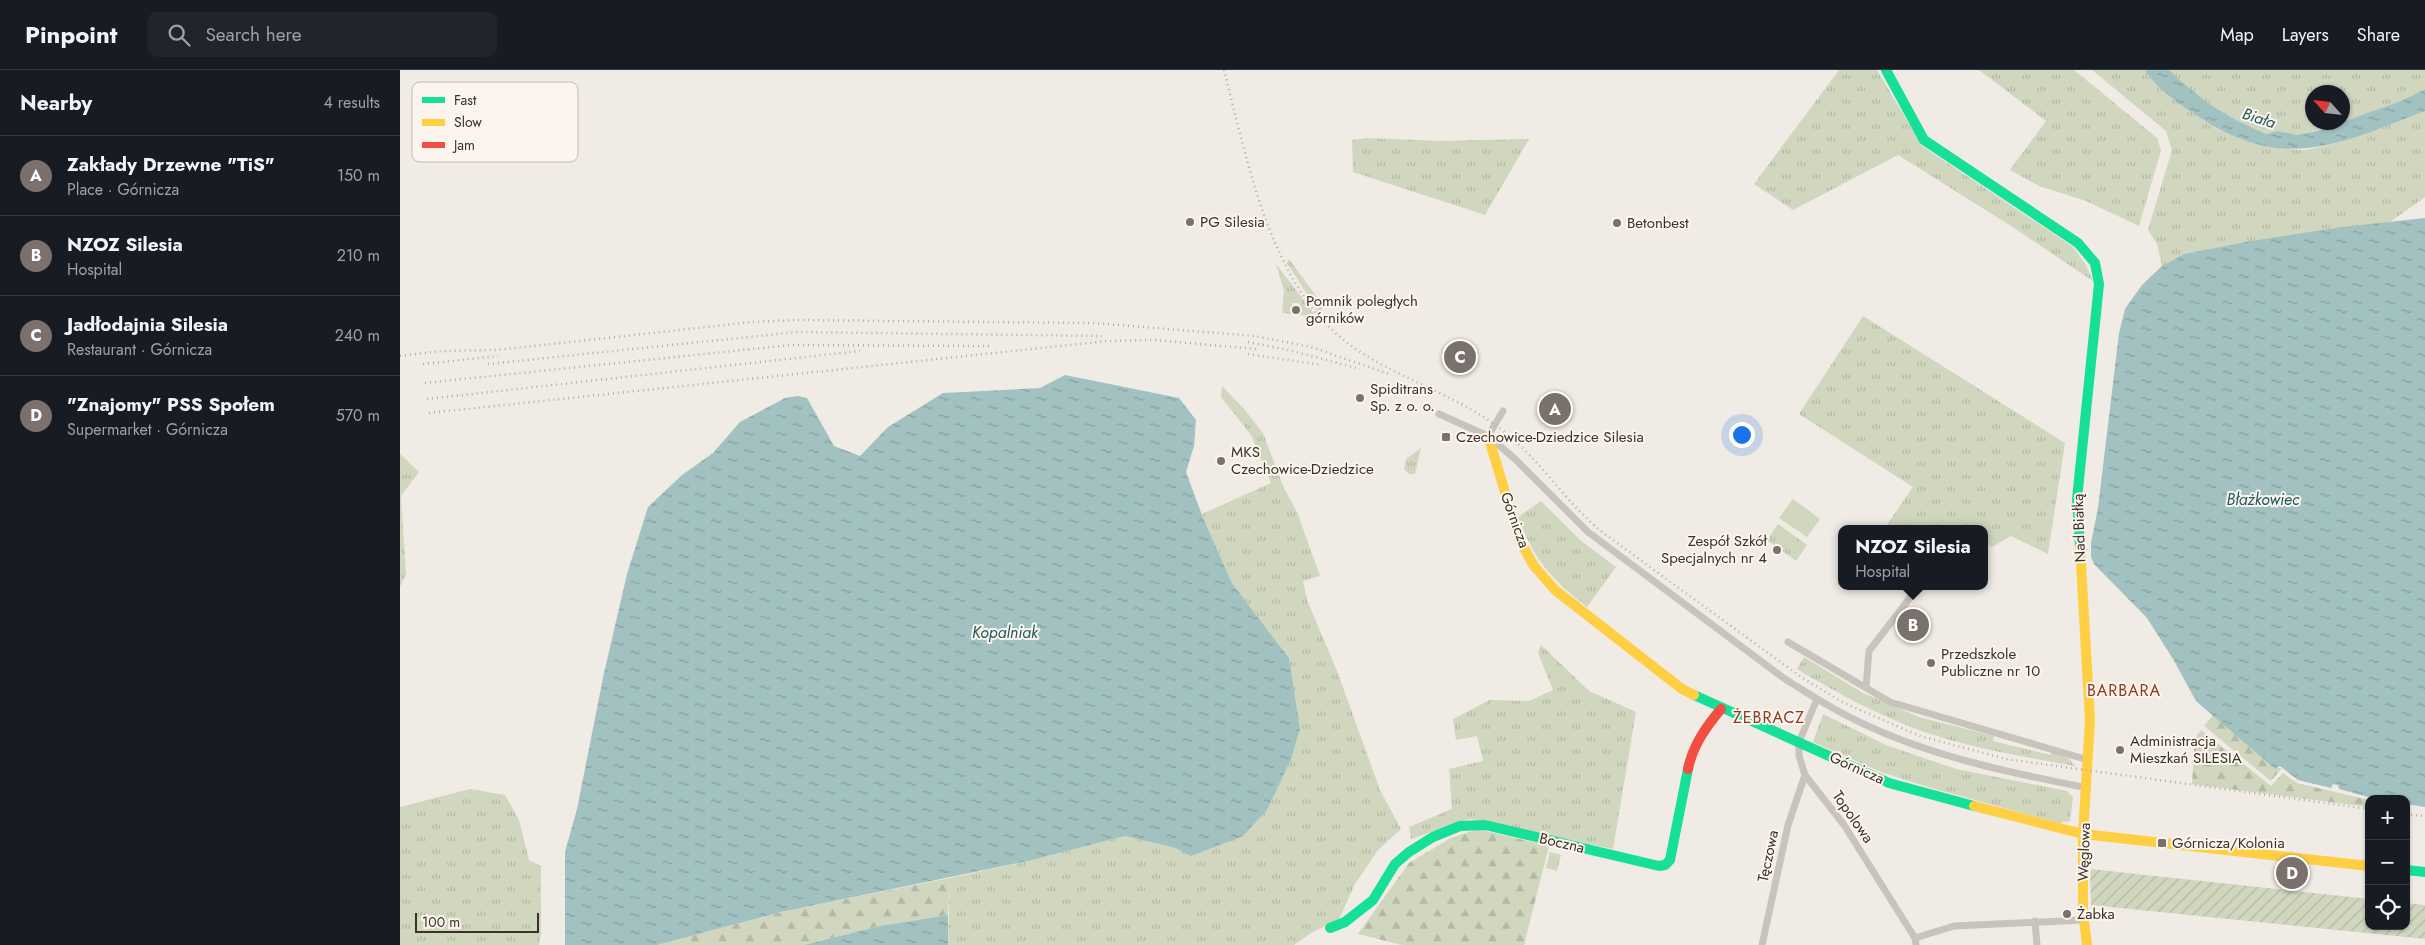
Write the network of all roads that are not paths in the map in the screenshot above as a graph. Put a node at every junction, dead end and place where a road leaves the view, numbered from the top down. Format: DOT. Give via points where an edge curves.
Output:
graph roads {
  1 [pos="1886,70"];
  2 [pos="1503,411"];
  3 [pos="1439,414"];
  4 [pos="1488,436"];
  5 [pos="1916,590"];
  6 [pos="1788,642"];
  7 [pos="1866,687"];
  8 [pos="1817,699"];
  9 [pos="1721,709"];
  10 [pos="1800,742"];
  11 [pos="2088,760"];
  12 [pos="1805,775"];
  13 [pos="2087,788"];
  14 [pos="2083,834"];
  15 [pos="2365,866"];
  16 [pos="2410,870"];
  17 [pos="2425,872"];
  18 [pos="2084,920"];
  19 [pos="2035,921"];
  20 [pos="1330,928"];
  21 [pos="1915,942"];
  22 [pos="1762,945"];
  23 [pos="2037,945"];
  24 [pos="2087,945"];
  1 -- 11 [label="street, Nad Białką" via="1924,140 2078,243 2095,263 2099,284 2077,499 2090,720"];
  2 -- 4 [label="street"];
  3 -- 4 [label="street"];
  4 -- 8 [label="street" via="1588,532 1785,679"];
  4 -- 9 [label="street, Górnicza" via="1520,541 1534,566 1555,590 1610,635 1682,689"];
  5 -- 7 [label="street" via="1869,651"];
  6 -- 7 [label="street"];
  7 -- 11 [label="street" via="1890,702 1922,713"];
  8 -- 10 [label="street, Topolowa"];
  8 -- 13 [label="street" via="1867,726 1924,749"];
  9 -- 10 [label="street, Górnicza"];
  9 -- 20 [label="street, Boczna" via="1704,730 1690,756 1670,860 1665,865 1485,825 1460,826 1408,852 1395,864 1373,900 1345,922"];
  10 -- 12 [label="street, Topolowa" via="1799,756"];
  10 -- 14 [label="street, Górnicza" via="1890,783"];
  11 -- 13 [label="street, Węglowa"];
  12 -- 21 [label="street, Topolowa" via="1844,825"];
  12 -- 22 [label="street, Tęczowa" via="1788,825"];
  13 -- 14 [label="street, Węglowa"];
  14 -- 15 [label="street, Górnicza"];
  14 -- 18 [label="street, Węglowa"];
  16 -- 17 [label="street"];
  18 -- 19 [label="street"];
  18 -- 24 [label="street, Węglowa"];
  19 -- 21 [label="street" via="1954,926"];
  19 -- 23 [label="street"];
}
